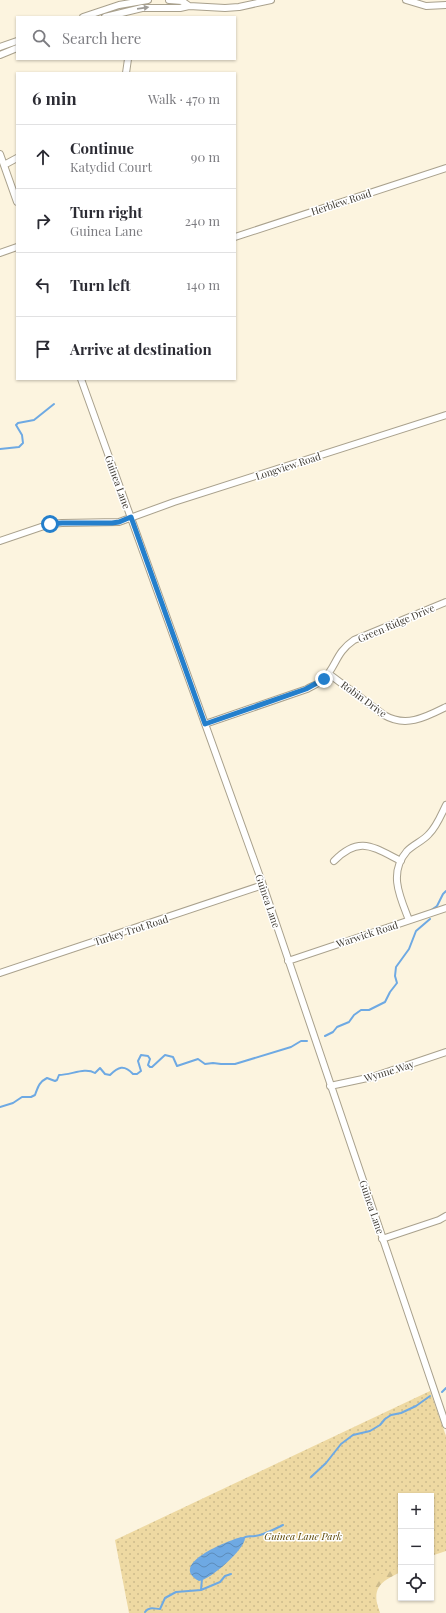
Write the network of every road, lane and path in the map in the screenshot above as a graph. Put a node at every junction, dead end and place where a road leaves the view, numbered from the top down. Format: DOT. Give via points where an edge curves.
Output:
graph roads {
  1 [pos="148,0"];
  2 [pos="169,0"];
  3 [pos="271,0"];
  4 [pos="406,0"];
  5 [pos="444,4"];
  6 [pos="119,5"];
  7 [pos="189,6"];
  8 [pos="123,15"];
  9 [pos="86,16"];
  10 [pos="16,41"];
  11 [pos="0,47"];
  12 [pos="16,48"];
  13 [pos="0,53"];
  14 [pos="128,60"];
  15 [pos="126,72"];
  16 [pos="0,154"];
  17 [pos="16,159"];
  18 [pos="4,165"];
  19 [pos="446,168"];
  20 [pos="16,199"];
  21 [pos="236,237"];
  22 [pos="16,247"];
  23 [pos="0,253"];
  24 [pos="81,380"];
  25 [pos="446,415"];
  26 [pos="131,517"];
  27 [pos="0,541"];
  28 [pos="446,602"];
  29 [pos="329,674"];
  30 [pos="446,707"];
  31 [pos="205,724"];
  32 [pos="446,805"];
  33 [pos="334,861"];
  34 [pos="400,861"];
  35 [pos="263,885"];
  36 [pos="446,908"];
  37 [pos="408,920"];
  38 [pos="288,961"];
  39 [pos="0,973"];
  40 [pos="446,1052"];
  41 [pos="330,1086"];
  42 [pos="446,1216"];
  43 [pos="382,1239"];
  44 [pos="446,1425"];
  1 -- 6 [label="street"];
  2 -- 7 [label="street" via="182,1"];
  3 -- 7 [label="street" via="239,7"];
  4 -- 5 [label="street" via="426,6"];
  6 -- 8 [label="street"];
  6 -- 9 [label="street"];
  8 -- 7 [label="street, one-way" via="142,8"];
  10 -- 11 [label="street"];
  12 -- 13 [label="street"];
  14 -- 15 [label="street"];
  16 -- 18 [label="street"];
  17 -- 18 [label="street"];
  18 -- 20 [label="street"];
  19 -- 21 [label="street, Herblew Road"];
  22 -- 23 [label="street"];
  24 -- 26 [label="street, Guinea Lane"];
  25 -- 26 [label="street, Longview Road"];
  26 -- 27 [label="street, Longview Road" via="112,523 50,524"];
  26 -- 31 [label="street, Guinea Lane"];
  28 -- 29 [label="street, Green Ridge Drive" via="354,640 342,651"];
  29 -- 30 [label="street, Robin Drive" via="393,719 415,720"];
  29 -- 31 [label="street, Green Ridge Drive" via="319,683 306,689"];
  31 -- 35 [label="street, Guinea Lane"];
  32 -- 34 [label="street" via="433,829 407,851"];
  33 -- 34 [label="street" via="344,851 360,845 376,849"];
  34 -- 37 [label="street" via="396,878"];
  35 -- 38 [label="street, Guinea Lane"];
  35 -- 39 [label="street, Turkey Trot Road"];
  36 -- 37 [label="street, Warwick Road"];
  37 -- 38 [label="street, Warwick Road"];
  38 -- 41 [label="street, Guinea Lane"];
  40 -- 41 [label="street, Wynne Way" via="372,1078"];
  41 -- 43 [label="street, Guinea Lane"];
  42 -- 43 [label="street"];
  43 -- 44 [label="street, Guinea Lane"];
}
